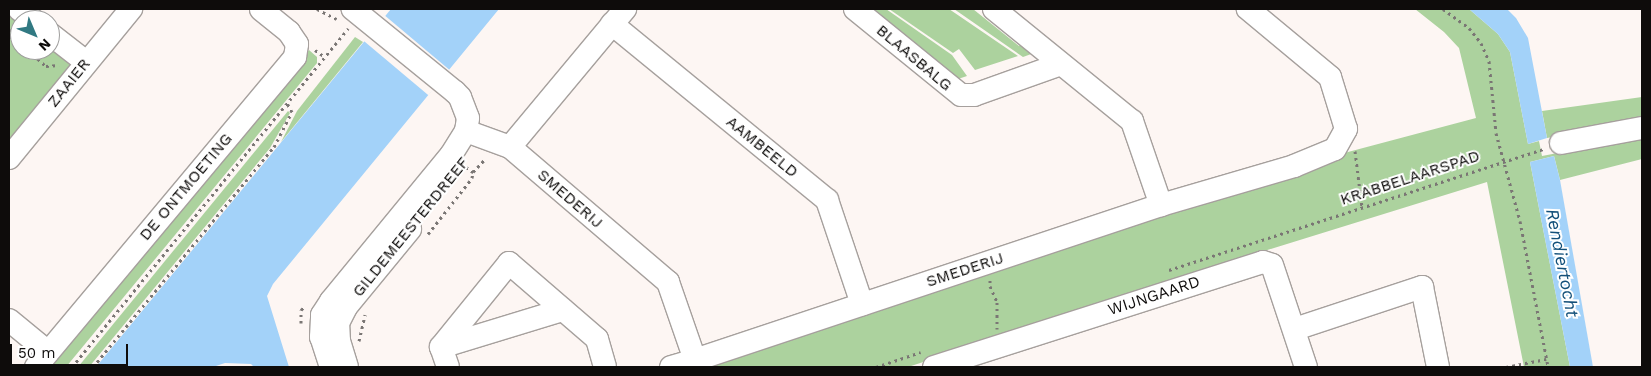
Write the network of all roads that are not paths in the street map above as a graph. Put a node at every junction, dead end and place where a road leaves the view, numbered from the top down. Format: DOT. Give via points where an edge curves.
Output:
graph roads {
  1 [pos="131,9"];
  2 [pos="261,9"];
  3 [pos="855,9"];
  4 [pos="994,9"];
  5 [pos="1248,9"];
  6 [pos="618,16"];
  7 [pos="358,18"];
  8 [pos="60,42"];
  9 [pos="86,62"];
  10 [pos="1061,64"];
  11 [pos="1642,128"];
  12 [pos="473,134"];
  13 [pos="1561,143"];
  14 [pos="510,147"];
  15 [pos="9,158"];
  16 [pos="1161,205"];
  17 [pos="862,304"];
  18 [pos="562,310"];
  19 [pos="9,320"];
  20 [pos="1295,329"];
  21 [pos="444,357"];
  22 [pos="42,360"];
  23 [pos="695,360"];
  24 [pos="331,367"];
  25 [pos="347,367"];
  26 [pos="606,367"];
  27 [pos="671,367"];
  28 [pos="934,367"];
  29 [pos="1306,367"];
  30 [pos="1438,367"];
  1 -- 9 [label="street, ZAAIER"];
  2 -- 22 [label="street, DE ONTMOETING" via="289,32 297,44 295,57"];
  3 -- 10 [label="street, BLAASBALG" via="961,95 974,95"];
  4 -- 10 [label="street"];
  5 -- 16 [label="street, SMEDERIJ" via="1330,77 1346,129 1335,149 1294,166"];
  6 -- 14 [label="street"];
  6 -- 17 [label="street, AAMBEELD" via="826,200"];
  7 -- 12 [label="street, GILDEMEESTERDREEF" via="457,95 471,100 481,114"];
  8 -- 9 [label="street"];
  9 -- 15 [label="street, ZAAIER"];
  10 -- 16 [label="street" via="1132,121"];
  11 -- 13 [label="street"];
  12 -- 14 [label="street, SMEDERIJ"];
  12 -- 24 [label="street, GILDEMEESTERDREEF" via="451,155 330,301 322,315 321,337"];
  12 -- 25 [label="street, GILDEMEESTERDREEF" via="463,164 346,307 338,323 339,341"];
  14 -- 23 [label="street, SMEDERIJ" via="668,282"];
  16 -- 17 [label="street, SMEDERIJ"];
  17 -- 23 [label="street, SMEDERIJ"];
  18 -- 21 [label="street"];
  18 -- 21 [label="street" via="509,263"];
  18 -- 26 [label="street" via="597,339"];
  19 -- 22 [label="street"];
  20 -- 28 [label="street, WIJNGAARD" via="1272,265 1263,262"];
  20 -- 29 [label="street, WIJNGAARD"];
  20 -- 30 [label="street" via="1422,287"];
  23 -- 27 [label="street"];
}
